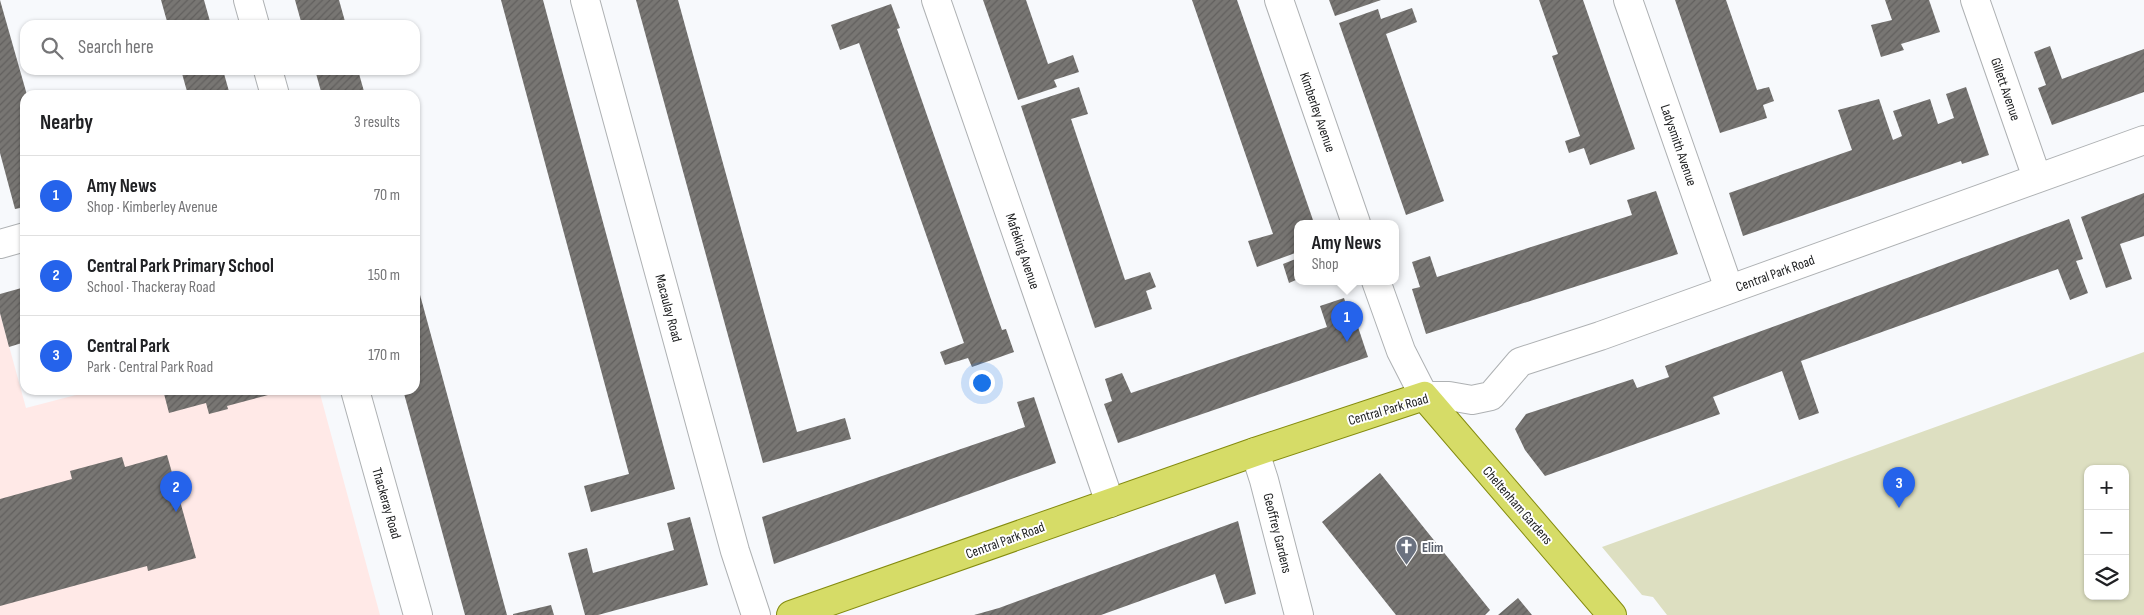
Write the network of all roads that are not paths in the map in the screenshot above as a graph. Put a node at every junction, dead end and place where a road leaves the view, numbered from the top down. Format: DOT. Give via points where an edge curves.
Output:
graph roads {
  1 [pos="248,0"];
  2 [pos="585,0"];
  3 [pos="936,0"];
  4 [pos="1279,0"];
  5 [pos="1628,0"];
  6 [pos="1975,0"];
  7 [pos="254,20"];
  8 [pos="269,75"];
  9 [pos="274,90"];
  10 [pos="2144,140"];
  11 [pos="2036,178"];
  12 [pos="1355,220"];
  13 [pos="20,238"];
  14 [pos="0,244"];
  15 [pos="1377,285"];
  16 [pos="1729,289"];
  17 [pos="356,395"];
  18 [pos="1424,396"];
  19 [pos="1255,452"];
  20 [pos="1110,503"];
  21 [pos="418,615"];
  22 [pos="756,615"];
  23 [pos="790,615"];
  24 [pos="1299,615"];
  25 [pos="1612,615"];
  1 -- 7 [label="street"];
  2 -- 22 [label="street, Macaulay Road" via="735,551"];
  3 -- 20 [label="street, Mafeking Avenue"];
  4 -- 12 [label="street, Kimberley Avenue"];
  5 -- 16 [label="street, Ladysmith Avenue"];
  6 -- 11 [label="street, Gillett Avenue"];
  8 -- 9 [label="street"];
  10 -- 11 [label="street, Central Park Road"];
  11 -- 16 [label="street, Central Park Road"];
  13 -- 14 [label="street"];
  15 -- 18 [label="street" via="1402,351"];
  16 -- 18 [label="street, Central Park Road" via="1520,362 1491,396 1472,400"];
  17 -- 21 [label="street, Thackeray Road"];
  18 -- 19 [label="main road, Central Park Road"];
  18 -- 25 [label="main road, Cheltenham Gardens"];
  19 -- 20 [label="main road, Central Park Road"];
  19 -- 24 [label="street, Geoffrey Gardens"];
  20 -- 23 [label="main road, Central Park Road"];
}
